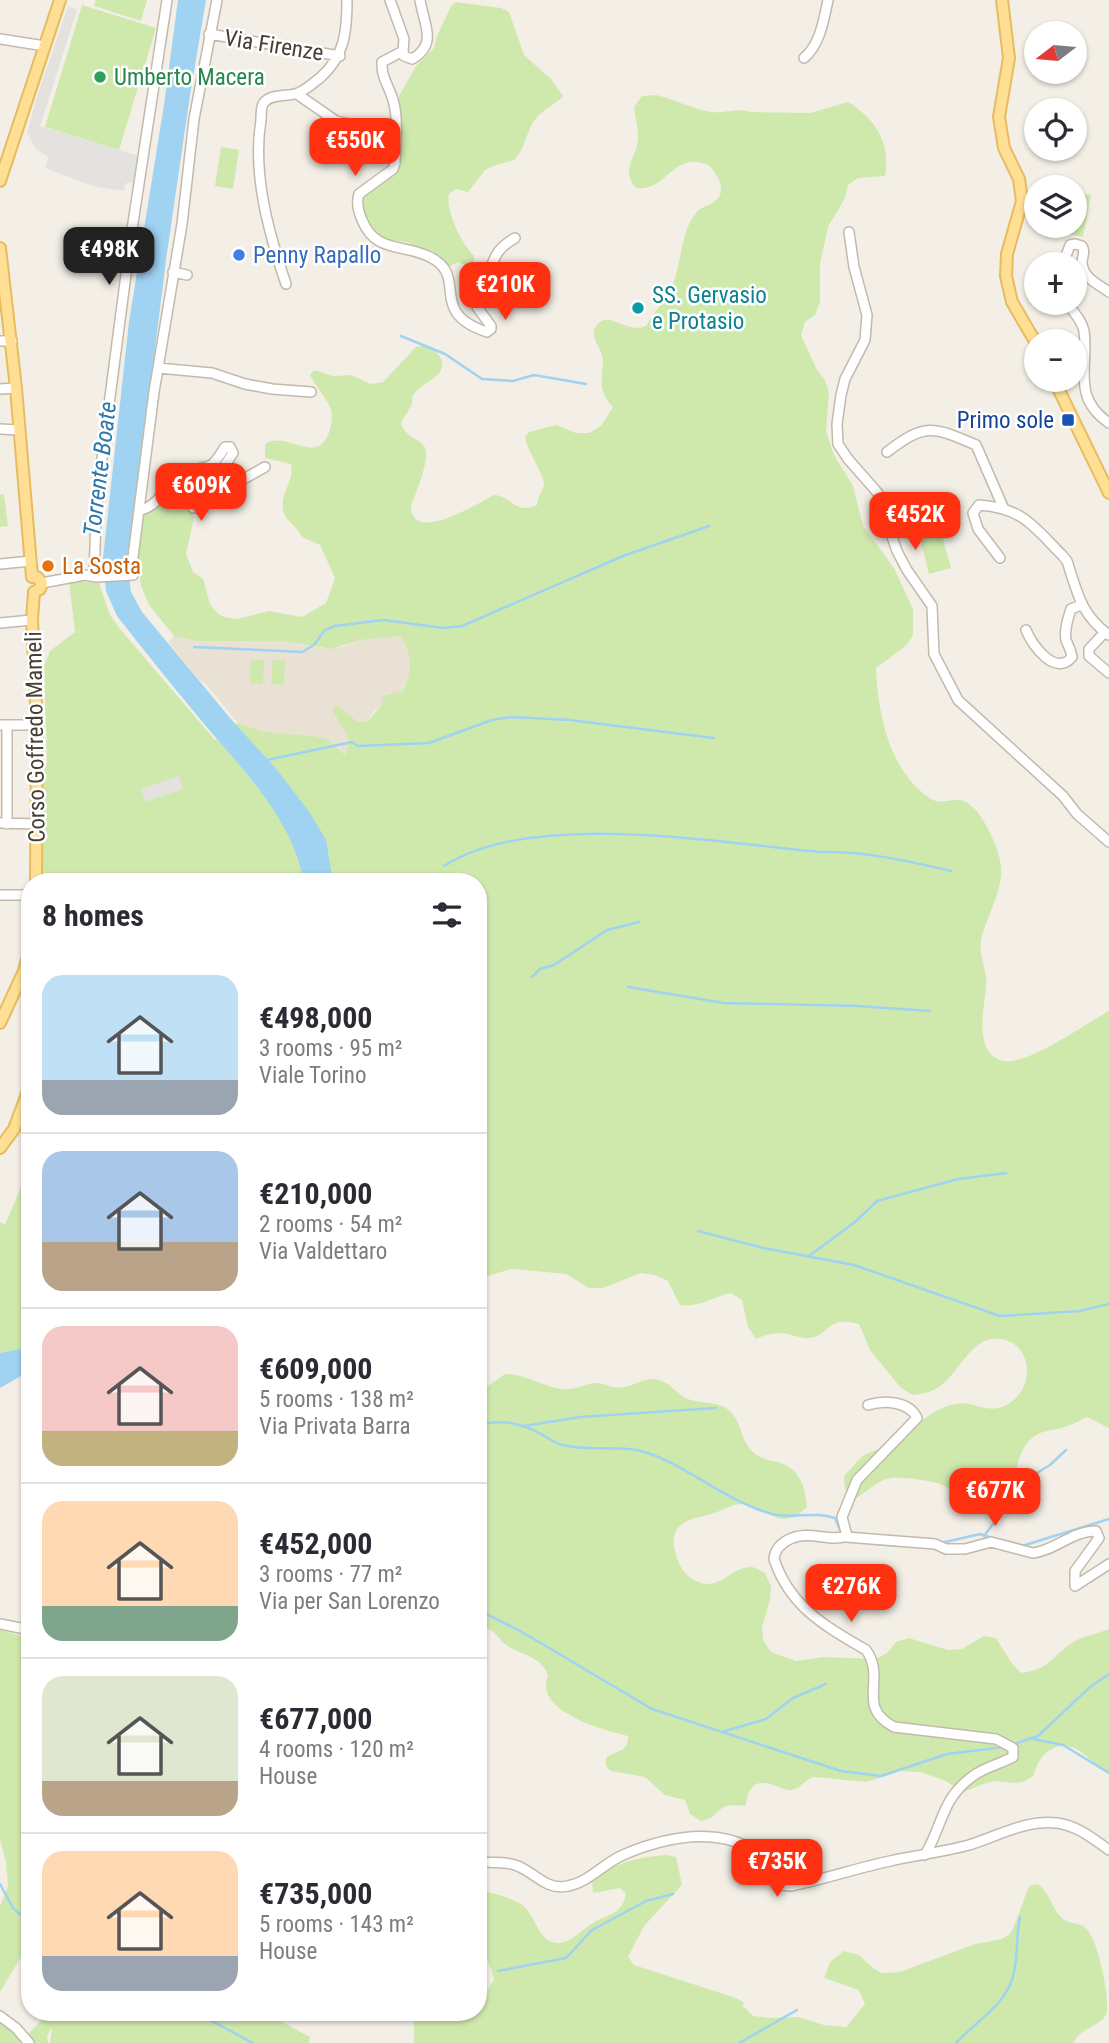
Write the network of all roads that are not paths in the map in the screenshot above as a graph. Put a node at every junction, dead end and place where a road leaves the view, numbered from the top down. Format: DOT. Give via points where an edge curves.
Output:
graph roads {
  1 [pos="60,0"];
  2 [pos="167,0"];
  3 [pos="217,0"];
  4 [pos="347,0"];
  5 [pos="390,0"];
  6 [pos="420,0"];
  7 [pos="828,0"];
  8 [pos="1002,0"];
  9 [pos="209,34"];
  10 [pos="0,38"];
  11 [pos="45,46"];
  12 [pos="403,51"];
  13 [pos="340,56"];
  14 [pos="804,58"];
  15 [pos="298,94"];
  16 [pos="375,130"];
  17 [pos="4,158"];
  18 [pos="0,181"];
  19 [pos="849,232"];
  20 [pos="515,238"];
  21 [pos="0,248"];
  22 [pos="1067,252"];
  23 [pos="1085,252"];
  24 [pos="173,272"];
  25 [pos="2,275"];
  26 [pos="187,275"];
  27 [pos="1087,276"];
  28 [pos="286,284"];
  29 [pos="1109,292"];
  30 [pos="1075,315"];
  31 [pos="1028,329"];
  32 [pos="6,341"];
  33 [pos="217,363"];
  34 [pos="158,368"];
  35 [pos="212,373"];
  36 [pos="16,388"];
  37 [pos="0,389"];
  38 [pos="1060,392"];
  39 [pos="311,393"];
  40 [pos="1109,423"];
  41 [pos="0,429"];
  42 [pos="19,430"];
  43 [pos="887,452"];
  44 [pos="265,467"];
  45 [pos="1109,493"];
  46 [pos="1003,508"];
  47 [pos="139,511"];
  48 [pos="1000,558"];
  49 [pos="31,561"];
  50 [pos="0,564"];
  51 [pos="95,576"];
  52 [pos="37,580"];
  53 [pos="1081,605"];
  54 [pos="32,620"];
  55 [pos="0,623"];
  56 [pos="1026,630"];
  57 [pos="1107,634"];
  58 [pos="1109,673"];
  59 [pos="4,725"];
  60 [pos="37,725"];
  61 [pos="4,824"];
  62 [pos="38,824"];
  63 [pos="1109,842"];
  64 [pos="36,873"];
  65 [pos="0,895"];
  66 [pos="21,895"];
  67 [pos="21,982"];
  68 [pos="0,1023"];
  69 [pos="21,1110"];
  70 [pos="0,1148"];
  71 [pos="868,1405"];
  72 [pos="846,1537"];
  73 [pos="1109,1564"];
  74 [pos="0,1624"];
  75 [pos="21,1628"];
  76 [pos="1109,1850"];
  77 [pos="925,1855"];
  78 [pos="487,1862"];
  79 [pos="0,2016"];
  80 [pos="29,2043"];
  1 -- 11 [label="main road"];
  2 -- 51 [label="street" via="101,466"];
  3 -- 9 [label="street"];
  4 -- 13 [label="street"];
  5 -- 12 [label="street" via="404,39"];
  6 -- 12 [label="street" via="428,33 425,51 412,59 404,57"];
  7 -- 14 [label="street" via="817,37"];
  8 -- 31 [label="main road" via="1009,58 999,117 1004,148 1020,179 1022,201 1007,254 1006,276 1012,302"];
  9 -- 13 [label="street, Via Firenze"];
  9 -- 24 [label="street"];
  10 -- 11 [label="street"];
  11 -- 17 [label="main road"];
  12 -- 20 [label="street" via="382,62 396,116 395,163 359,194 357,205 365,227 379,243 431,257 441,265 450,279 455,313 486,332 491,326 477,307 477,290 486,282 497,252"];
  13 -- 15 [label="street"];
  15 -- 16 [label="street" via="336,121"];
  15 -- 28 [label="street" via="263,104 258,136 265,208"];
  17 -- 18 [label="main road"];
  19 -- 63 [label="street" via="867,314 865,340 841,395 838,444 890,513 897,551 932,607 934,654 958,700"];
  21 -- 25 [label="main road"];
  22 -- 23 [label="street" via="1075,243"];
  24 -- 26 [label="street"];
  24 -- 34 [label="street"];
  25 -- 32 [label="main road"];
  27 -- 29 [label="street"];
  30 -- 40 [label="street" via="1084,328 1082,369 1088,396"];
  32 -- 36 [label="main road"];
  33 -- 35 [label="street"];
  34 -- 35 [label="street"];
  34 -- 47 [label="street"];
  35 -- 39 [label="street" via="244,384"];
  36 -- 37 [label="street"];
  36 -- 42 [label="main road"];
  38 -- 45 [label="main road"];
  41 -- 42 [label="street"];
  42 -- 49 [label="main road"];
  43 -- 46 [label="street" via="919,430 934,429 976,445"];
  44 -- 47 [label="street" via="194,508 194,498 215,480 233,453 225,447 214,463 187,471 165,494"];
  46 -- 48 [label="street" via="979,505 973,513"];
  46 -- 53 [label="street" via="1020,514 1067,561"];
  47 -- 51 [label="street" via="133,575"];
  49 -- 50 [label="street"];
  49 -- 52 [label="main road"];
  51 -- 52 [label="street"];
  52 -- 54 [label="main road, Corso Goffredo Mameli" via="40,589 34,592"];
  53 -- 56 [label="street" via="1071,609 1067,624 1072,657 1067,663 1052,662 1030,641"];
  53 -- 57 [label="street"];
  54 -- 55 [label="street"];
  54 -- 60 [label="main road, Corso Goffredo Mameli"];
  57 -- 58 [label="street" via="1089,649 1089,656"];
  59 -- 60 [label="street"];
  59 -- 61 [label="street"];
  60 -- 62 [label="main road, Corso Goffredo Mameli"];
  61 -- 62 [label="street"];
  62 -- 64 [label="main road, Corso Goffredo Mameli"];
  65 -- 66 [label="street"];
  67 -- 68 [label="main road"];
  69 -- 70 [label="main road"];
  71 -- 72 [label="street" via="893,1402 913,1411 917,1418 857,1480 842,1517"];
  72 -- 73 [label="street" via="935,1544 946,1549 991,1542 1032,1553 1096,1531 1098,1541 1075,1571 1075,1586"];
  72 -- 77 [label="street" via="794,1537 775,1551 774,1559 787,1587 811,1616 870,1656 877,1715 894,1727 996,1740 1014,1752 1013,1757 985,1769 961,1787 942,1812"];
  74 -- 75 [label="street"];
  76 -- 77 [label="street" via="1076,1827 1055,1822 1011,1829"];
  77 -- 78 [label="street" via="791,1886 781,1885 750,1847 704,1836 681,1837 621,1856 567,1886 547,1885 514,1865"];
  79 -- 80 [label="street"];
}
